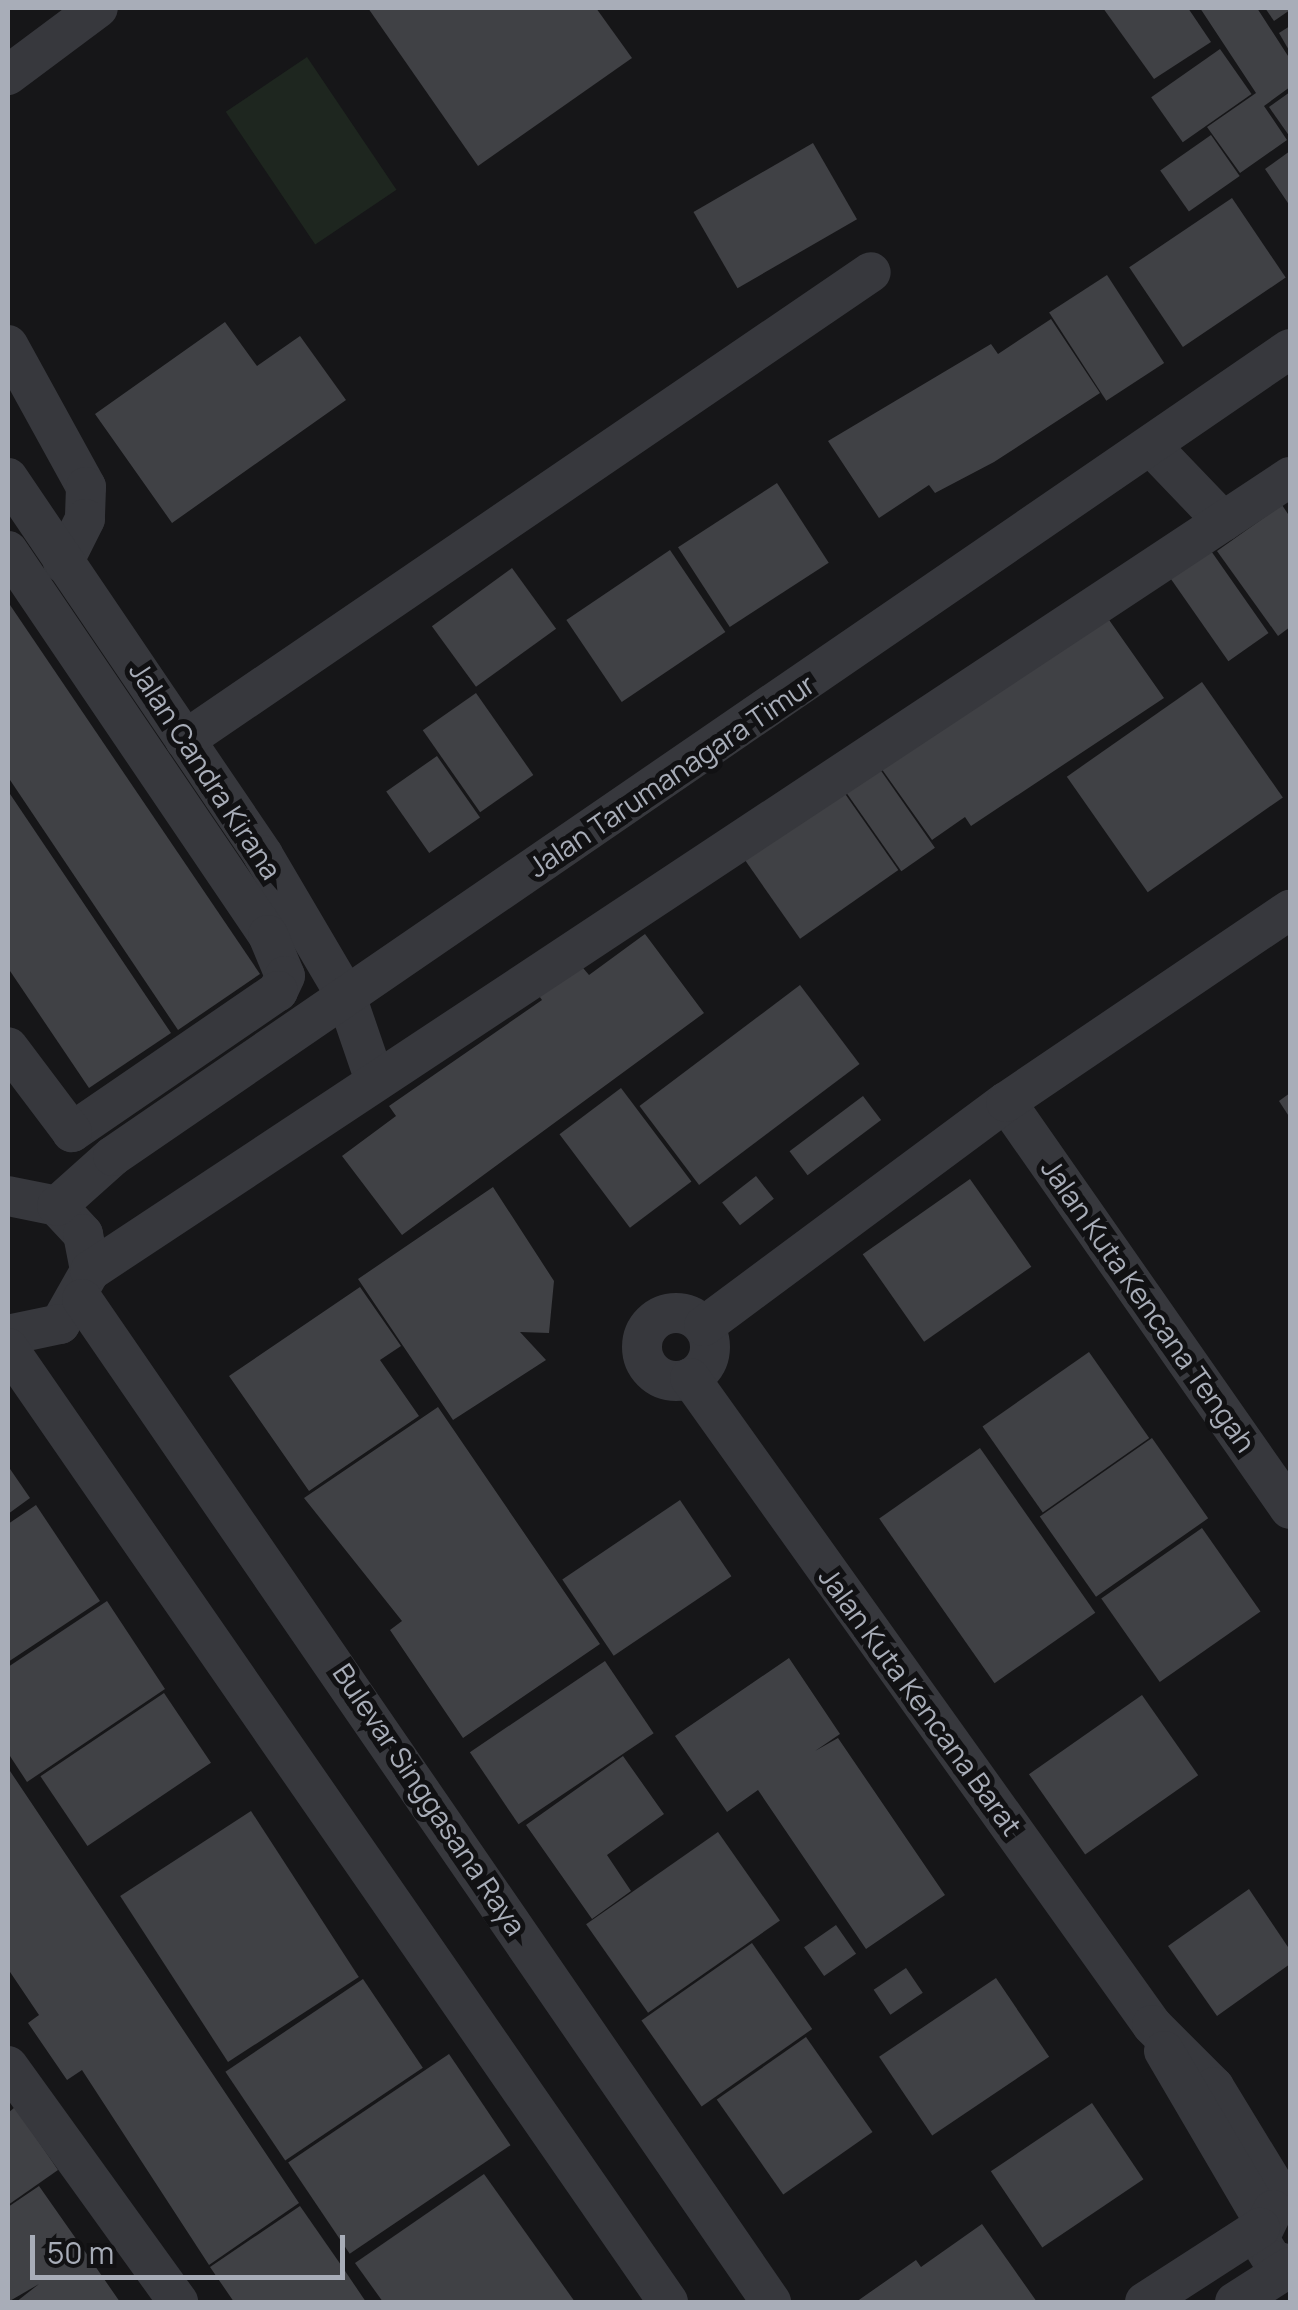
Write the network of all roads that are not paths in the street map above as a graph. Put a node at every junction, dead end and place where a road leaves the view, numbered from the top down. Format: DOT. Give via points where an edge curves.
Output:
graph roads {
  1 [pos="98,8"];
  2 [pos="8,74"];
  3 [pos="870,272"];
  4 [pos="8,345"];
  5 [pos="1290,350"];
  6 [pos="1152,447"];
  7 [pos="1290,476"];
  8 [pos="8,478"];
  9 [pos="1223,521"];
  10 [pos="8,551"];
  11 [pos="64,562"];
  12 [pos="185,740"];
  13 [pos="1290,910"];
  14 [pos="278,991"];
  15 [pos="346,996"];
  16 [pos="300,1026"];
  17 [pos="8,1048"];
  18 [pos="374,1078"];
  19 [pos="1006,1102"];
  20 [pos="103,1139"];
  21 [pos="8,1193"];
  22 [pos="57,1206"];
  23 [pos="86,1285"];
  24 [pos="704,1326"];
  25 [pos="8,1335"];
  26 [pos="8,1348"];
  27 [pos="690,1378"];
  28 [pos="1290,1509"];
  29 [pos="8,2066"];
  30 [pos="1275,2214"];
  31 [pos="1290,2266"];
  32 [pos="178,2302"];
  33 [pos="668,2302"];
  34 [pos="772,2302"];
  35 [pos="1145,2302"];
  36 [pos="1235,2302"];
  1 -- 2 [label="street"];
  3 -- 12 [label="street"];
  4 -- 11 [label="street" via="86,487 86,519"];
  5 -- 6 [label="street, Jalan Tarumanagara Timur"];
  6 -- 9 [label="street"];
  6 -- 15 [label="street, Jalan Tarumanagara Timur"];
  7 -- 9 [label="street"];
  8 -- 11 [label="street, Jalan Candra Kirana"];
  9 -- 18 [label="street"];
  10 -- 14 [label="street" via="268,935 285,976"];
  11 -- 12 [label="street, Jalan Candra Kirana"];
  12 -- 15 [label="street, Jalan Candra Kirana"];
  13 -- 19 [label="street"];
  14 -- 16 [label="street"];
  14 -- 20 [label="street"];
  15 -- 16 [label="street, Jalan Tarumanagara Timur"];
  15 -- 18 [label="street, Jalan Candra Kirana"];
  16 -- 20 [label="street, Jalan Tarumanagara Timur"];
  17 -- 20 [label="street" via="64,1129"];
  18 -- 23 [label="street"];
  19 -- 24 [label="street"];
  19 -- 28 [label="street, Jalan Kuta Kencana Tengah"];
  20 -- 22 [label="street, Jalan Tarumanagara Timur"];
  21 -- 22 [label="street"];
  22 -- 23 [label="street, Bulevar Singgasana Raya" via="82,1234"];
  23 -- 25 [label="street" via="60,1324"];
  23 -- 34 [label="street, Bulevar Singgasana Raya"];
  24 -- 27 [label="street" via="709,1356"];
  24 -- 27 [label="street" via="676,1313 642,1339 660,1378"];
  26 -- 33 [label="street"];
  27 -- 30 [label="street, Jalan Kuta Kencana Barat" via="1152,2024 1214,2087"];
  29 -- 32 [label="street"];
  30 -- 31 [label="street, Jalan Kuta Kencana Barat" via="1264,2251"];
  30 -- 35 [label="street"];
  31 -- 36 [label="street"];
}
